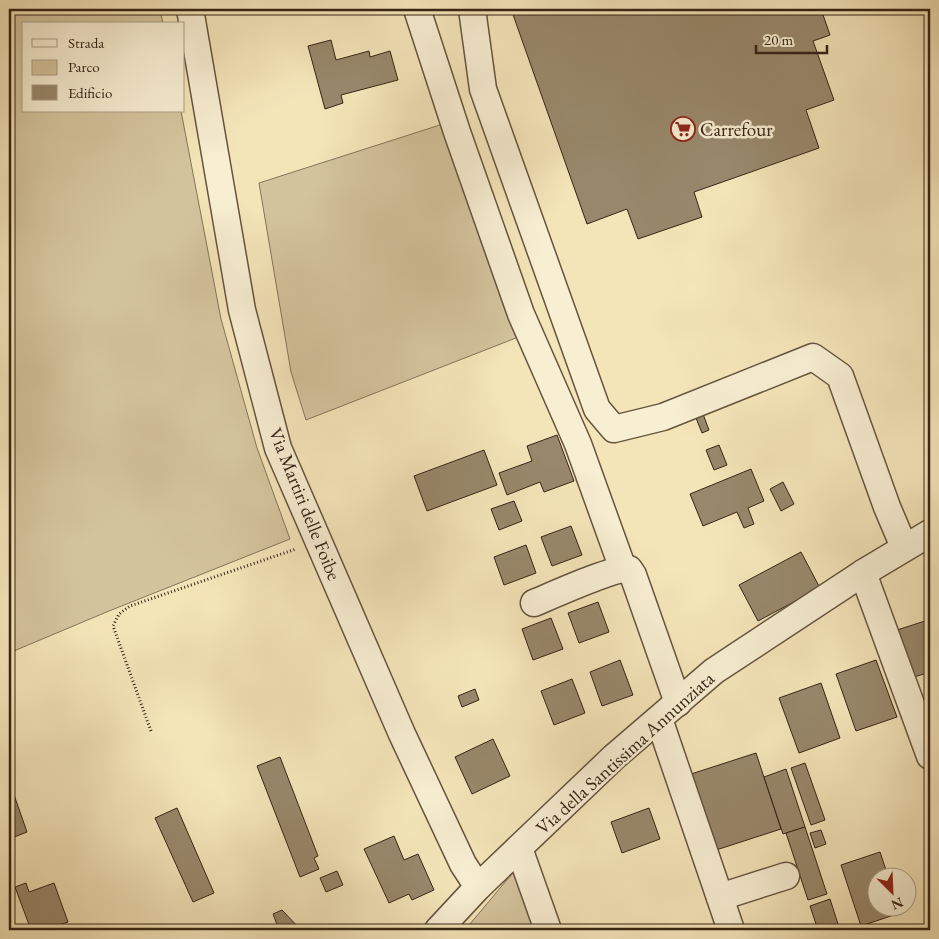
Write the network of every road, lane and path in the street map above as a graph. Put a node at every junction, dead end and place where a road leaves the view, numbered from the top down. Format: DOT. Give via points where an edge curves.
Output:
graph roads {
  1 [pos="190,9"];
  2 [pos="417,9"];
  3 [pos="472,9"];
  4 [pos="930,532"];
  5 [pos="318,541"];
  6 [pos="904,547"];
  7 [pos="623,568"];
  8 [pos="863,573"];
  9 [pos="534,603"];
  10 [pos="661,717"];
  11 [pos="151,731"];
  12 [pos="930,756"];
  13 [pos="519,848"];
  14 [pos="786,876"];
  15 [pos="478,887"];
  16 [pos="720,897"];
  17 [pos="438,930"];
  18 [pos="548,930"];
  19 [pos="713,930"];
  20 [pos="731,930"];
  1 -- 5 [label="street, Via Martiri delle Foibe" via="242,310 278,448"];
  2 -- 7 [label="street" via="521,314 578,444"];
  3 -- 6 [label="street" via="483,88 597,409 614,429 663,417 813,357 840,376"];
  4 -- 6 [label="street, Via della Santissima Annunziata"];
  5 -- 11 [label="path" via="130,606 119,614 113,626"];
  5 -- 15 [label="street, Via Martiri delle Foibe" via="462,864"];
  6 -- 8 [label="street, Via della Santissima Annunziata"];
  7 -- 9 [label="street"];
  7 -- 10 [label="street" via="633,574"];
  8 -- 10 [label="street, Via della Santissima Annunziata" via="714,671"];
  8 -- 12 [label="street"];
  10 -- 13 [label="street, Via della Santissima Annunziata"];
  10 -- 16 [label="street"];
  10 -- 19 [label="street"];
  13 -- 15 [label="street, Via della Santissima Annunziata"];
  13 -- 18 [label="street"];
  14 -- 16 [label="street"];
  15 -- 17 [label="street, Via della Santissima Annunziata"];
  16 -- 20 [label="street"];
}
